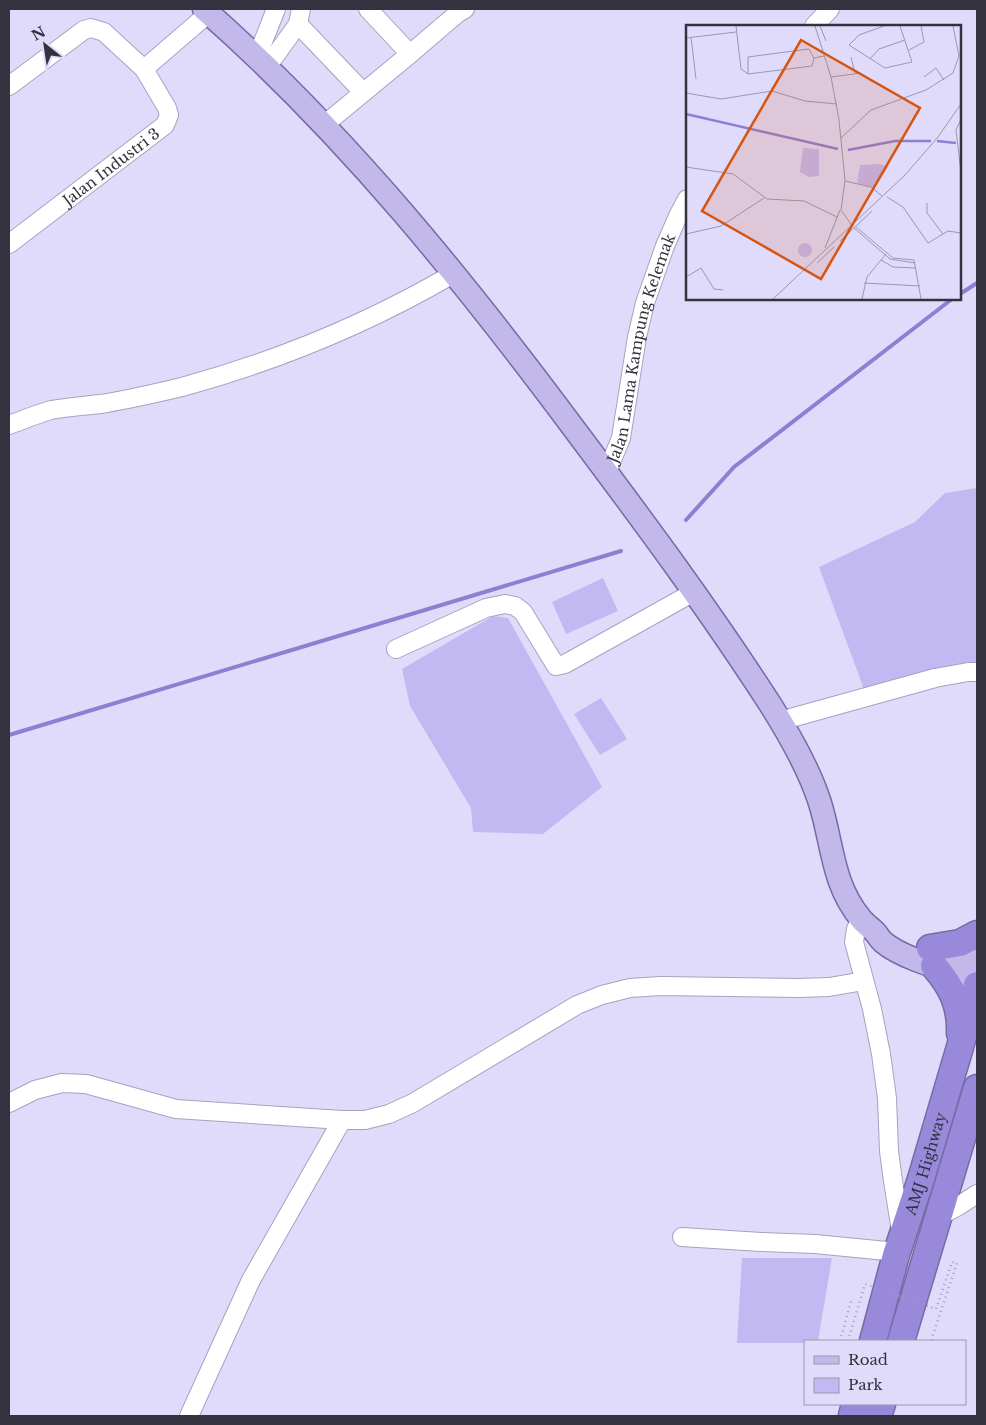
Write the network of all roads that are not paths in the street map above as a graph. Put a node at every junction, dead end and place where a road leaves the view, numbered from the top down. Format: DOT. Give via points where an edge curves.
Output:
graph roads {
  1 [pos="276,9"];
  2 [pos="368,9"];
  3 [pos="830,9"];
  4 [pos="459,10"];
  5 [pos="206,11"];
  6 [pos="299,16"];
  7 [pos="815,25"];
  8 [pos="410,54"];
  9 [pos="262,62"];
  10 [pos="144,68"];
  11 [pos="9,86"];
  12 [pos="363,92"];
  13 [pos="324,125"];
  14 [pos="686,201"];
  15 [pos="9,244"];
  16 [pos="454,274"];
  17 [pos="9,426"];
  18 [pos="607,472"];
  19 [pos="694,592"];
  20 [pos="396,649"];
  21 [pos="977,672"];
  22 [pos="780,721"];
  23 [pos="868,925"];
  24 [pos="977,934"];
  25 [pos="932,957"];
  26 [pos="977,962"];
  27 [pos="977,980"];
  28 [pos="864,981"];
  29 [pos="977,985"];
  30 [pos="960,1047"];
  31 [pos="976,1099"];
  32 [pos="9,1102"];
  33 [pos="342,1120"];
  34 [pos="977,1194"];
  35 [pos="938,1217"];
  36 [pos="682,1237"];
  37 [pos="900,1244"];
  38 [pos="873,1340"];
  39 [pos="901,1340"];
  40 [pos="189,1416"];
  1 -- 9 [label="street"];
  2 -- 8 [label="street"];
  3 -- 7 [label="street"];
  4 -- 8 [label="street"];
  5 -- 9 [label="main road"];
  5 -- 10 [label="street"];
  6 -- 9 [label="street"];
  6 -- 12 [label="street"];
  8 -- 12 [label="street"];
  9 -- 13 [label="main road"];
  10 -- 11 [label="street, Jalan Industri 3" via="104,32 91,28"];
  10 -- 15 [label="street, Jalan Industri 3" via="167,108 169,115 165,125"];
  12 -- 13 [label="street"];
  13 -- 16 [label="main road"];
  14 -- 18 [label="street, Jalan Lama Kampung Kelemak" via="665,246 645,303 621,438"];
  16 -- 17 [label="street" via="365,321 246,368 180,387 101,404 51,410"];
  16 -- 18 [label="main road"];
  18 -- 19 [label="main road"];
  19 -- 20 [label="street" via="556,666 523,612 505,604 486,608"];
  19 -- 22 [label="main road"];
  21 -- 22 [label="street" via="935,678"];
  22 -- 23 [label="main road" via="819,800 840,885"];
  23 -- 25 [label="main road" via="895,950 914,959"];
  23 -- 28 [label="street" via="856,929 854,942"];
  24 -- 25 [label="highway"];
  25 -- 26 [label="main road"];
  25 -- 27 [label="main road"];
  25 -- 30 [label="highway" via="958,1007"];
  28 -- 33 [label="street" via="799,988 661,986 630,988 602,995 577,1005 413,1103 365,1120"];
  28 -- 37 [label="street" via="881,1054"];
  29 -- 30 [label="highway, AMJ Highway"];
  30 -- 37 [label="highway, AMJ Highway"];
  31 -- 35 [label="highway, AMJ Highway"];
  32 -- 33 [label="street" via="35,1090 62,1083 86,1084 176,1109"];
  33 -- 40 [label="street" via="251,1280"];
  34 -- 35 [label="street"];
  35 -- 39 [label="highway, AMJ Highway"];
  36 -- 37 [label="street" via="816,1244"];
  37 -- 38 [label="highway, AMJ Highway"];
}
